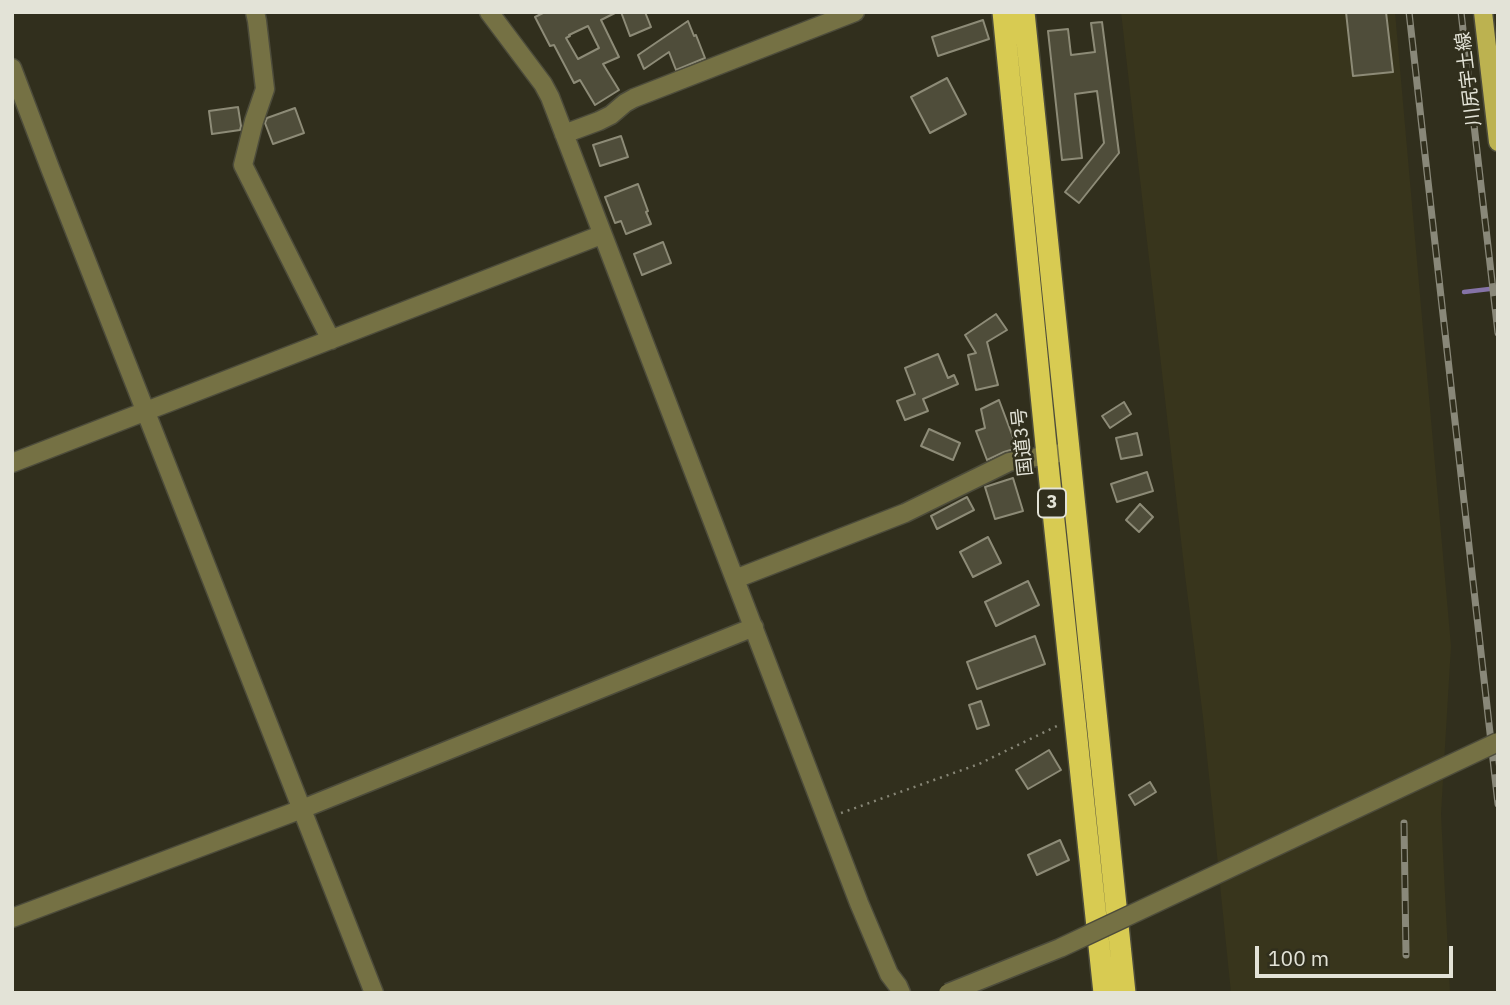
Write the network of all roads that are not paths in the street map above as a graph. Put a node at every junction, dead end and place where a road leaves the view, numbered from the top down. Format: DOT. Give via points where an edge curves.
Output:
graph roads {
  1 [pos="255,12"];
  2 [pos="489,12"];
  3 [pos="855,12"];
  4 [pos="1003,12"];
  5 [pos="1024,12"];
  6 [pos="1483,12"];
  7 [pos="12,68"];
  8 [pos="564,134"];
  9 [pos="1498,142"];
  10 [pos="601,235"];
  11 [pos="331,340"];
  12 [pos="145,411"];
  13 [pos="1069,452"];
  14 [pos="1046,455"];
  15 [pos="12,463"];
  16 [pos="735,579"];
  17 [pos="754,627"];
  18 [pos="1498,742"];
  19 [pos="302,809"];
  20 [pos="12,918"];
  21 [pos="374,993"];
  22 [pos="901,993"];
  23 [pos="948,993"];
  24 [pos="1104,993"];
  25 [pos="1125,993"];
  1 -- 11 [label="street" via="265,89 243,165"];
  2 -- 8 [label="street" via="543,84"];
  3 -- 8 [label="street" via="634,98 611,115"];
  4 -- 14 [label="highway, 国道3号 / 3"];
  5 -- 13 [label="highway, 3"];
  6 -- 9 [label="main road, 川尻宇土線"];
  7 -- 12 [label="street"];
  8 -- 10 [label="street"];
  10 -- 11 [label="street"];
  10 -- 16 [label="street"];
  11 -- 12 [label="street"];
  12 -- 15 [label="street"];
  12 -- 19 [label="street"];
  13 -- 14 [label="street"];
  13 -- 25 [label="highway, 3"];
  14 -- 16 [label="street" via="1009,462 905,513"];
  14 -- 24 [label="highway, 国道3号 / 3"];
  16 -- 17 [label="street"];
  17 -- 19 [label="street"];
  17 -- 22 [label="street" via="859,903"];
  18 -- 23 [label="street, bridge" via="1060,948"];
  19 -- 20 [label="street"];
  19 -- 21 [label="street"];
}
